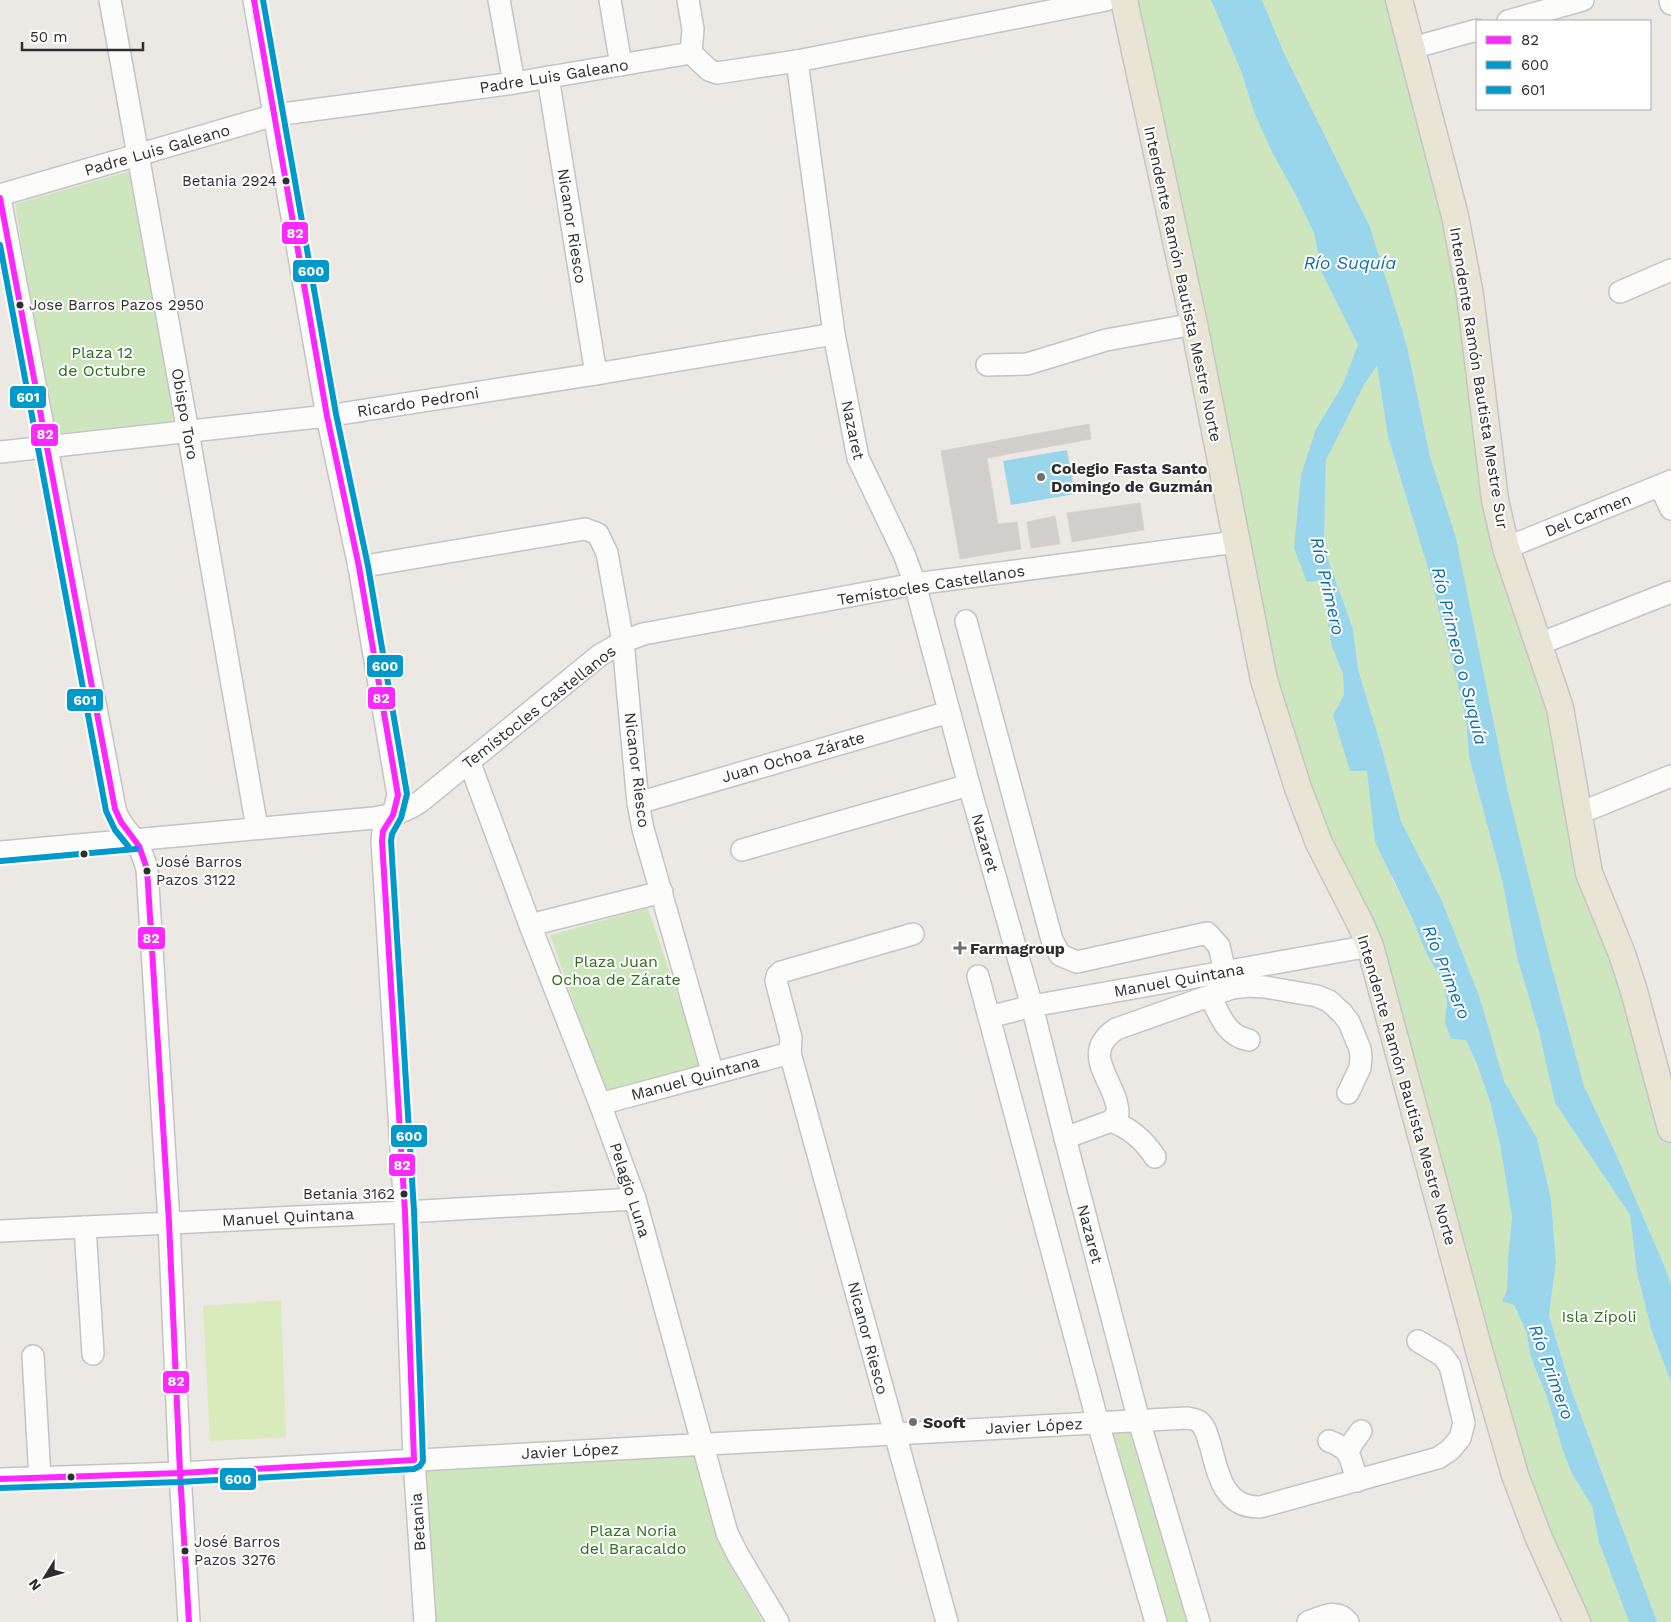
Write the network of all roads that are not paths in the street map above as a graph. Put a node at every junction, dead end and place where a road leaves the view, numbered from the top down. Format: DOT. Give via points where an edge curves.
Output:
graph roads {
  1 [pos="110,0"];
  2 [pos="254,0"];
  3 [pos="499,0"];
  4 [pos="610,0"];
  5 [pos="688,0"];
  6 [pos="1106,0"];
  7 [pos="1124,0"];
  8 [pos="1399,0"];
  9 [pos="1583,0"];
  10 [pos="1670,0"];
  11 [pos="1671,4"];
  12 [pos="1512,20"];
  13 [pos="1476,30"];
  14 [pos="1412,48"];
  15 [pos="691,53"];
  16 [pos="797,61"];
  17 [pos="621,65"];
  18 [pos="548,77"];
  19 [pos="514,83"];
  20 [pos="275,116"];
  21 [pos="137,155"];
  22 [pos="0,197"];
  23 [pos="1671,270"];
  24 [pos="1620,292"];
  25 [pos="1194,324"];
  26 [pos="834,334"];
  27 [pos="987,365"];
  28 [pos="596,374"];
  29 [pos="327,416"];
  30 [pos="188,432"];
  31 [pos="47,447"];
  32 [pos="0,452"];
  33 [pos="1666,484"];
  34 [pos="1671,509"];
  35 [pos="1236,542"];
  36 [pos="1506,548"];
  37 [pos="359,567"];
  38 [pos="915,584"];
  39 [pos="1671,592"];
  40 [pos="966,622"];
  41 [pos="623,642"];
  42 [pos="1539,644"];
  43 [pos="949,712"];
  44 [pos="469,761"];
  45 [pos="1671,776"];
  46 [pos="969,786"];
  47 [pos="638,803"];
  48 [pos="1580,813"];
  49 [pos="393,815"];
  50 [pos="257,828"];
  51 [pos="135,840"];
  52 [pos="742,850"];
  53 [pos="0,852"];
  54 [pos="662,892"];
  55 [pos="530,925"];
  56 [pos="913,934"];
  57 [pos="1370,946"];
  58 [pos="1225,972"];
  59 [pos="978,976"];
  60 [pos="1210,996"];
  61 [pos="1032,1006"];
  62 [pos="989,1017"];
  63 [pos="1249,1040"];
  64 [pos="790,1053"];
  65 [pos="714,1074"];
  66 [pos="1348,1094"];
  67 [pos="600,1104"];
  68 [pos="1111,1121"];
  69 [pos="1671,1129"];
  70 [pos="1065,1138"];
  71 [pos="1155,1157"];
  72 [pos="635,1199"];
  73 [pos="405,1212"];
  74 [pos="169,1222"];
  75 [pos="85,1227"];
  76 [pos="0,1231"];
  77 [pos="1418,1341"];
  78 [pos="93,1354"];
  79 [pos="33,1356"];
  80 [pos="1139,1421"];
  81 [pos="1098,1422"];
  82 [pos="1361,1431"];
  83 [pos="895,1433"];
  84 [pos="1329,1440"];
  85 [pos="703,1444"];
  86 [pos="1348,1452"];
  87 [pos="414,1460"];
  88 [pos="180,1472"];
  89 [pos="40,1478"];
  90 [pos="0,1479"];
  91 [pos="1357,1481"];
  92 [pos="189,1622"];
  93 [pos="425,1622"];
  94 [pos="778,1622"];
  95 [pos="947,1622"];
  96 [pos="1156,1622"];
  97 [pos="1199,1622"];
  98 [pos="1308,1622"];
  99 [pos="1348,1622"];
  100 [pos="1577,1622"];
  1 -- 21 [label="street, Obispo Toro"];
  2 -- 20 [label="street, Betania"];
  3 -- 19 [label="street"];
  4 -- 17 [label="street"];
  5 -- 15 [label="street" via="693,29"];
  6 -- 16 [label="street"];
  7 -- 25 [label="main road, Intendente Ramón Bautista Mestre Norte"];
  8 -- 14 [label="main road, Intendente Ramón Bautista Mestre Sur"];
  9 -- 12 [label="street"];
  10 -- 11 [label="street"];
  13 -- 14 [label="street"];
  14 -- 36 [label="main road, Intendente Ramón Bautista Mestre Sur" via="1468,286 1496,500"];
  15 -- 16 [label="street" via="717,73"];
  15 -- 17 [label="street, Padre Luis Galeano"];
  16 -- 26 [label="street, Nazaret"];
  17 -- 18 [label="street, Padre Luis Galeano"];
  18 -- 19 [label="street, Padre Luis Galeano"];
  18 -- 28 [label="street, Nicanor Riesco"];
  19 -- 20 [label="street, Padre Luis Galeano"];
  20 -- 21 [label="street, Padre Luis Galeano"];
  20 -- 29 [label="street, Betania"];
  21 -- 22 [label="street, Padre Luis Galeano"];
  21 -- 30 [label="street, Obispo Toro"];
  22 -- 31 [label="street"];
  23 -- 24 [label="street"];
  25 -- 27 [label="street" via="1106,340 1027,364"];
  25 -- 35 [label="main road, Intendente Ramón Bautista Mestre Norte"];
  26 -- 28 [label="street, Ricardo Pedroni"];
  26 -- 38 [label="street, Nazaret" via="858,458"];
  28 -- 29 [label="street, Ricardo Pedroni"];
  29 -- 30 [label="street, Ricardo Pedroni"];
  29 -- 37 [label="street, Betania"];
  30 -- 31 [label="street, Ricardo Pedroni"];
  30 -- 50 [label="street, Obispo Toro"];
  31 -- 32 [label="street, Ricardo Pedroni"];
  31 -- 51 [label="street" via="115,809"];
  33 -- 34 [label="street"];
  33 -- 36 [label="street, Del Carmen"];
  35 -- 38 [label="street, Temístocles Castellanos"];
  35 -- 57 [label="main road, Intendente Ramón Bautista Mestre Norte" via="1264,680 1298,788 1319,843"];
  36 -- 42 [label="main road, Intendente Ramón Bautista Mestre Sur"];
  37 -- 41 [label="street, Nicanor Riesco" via="585,529 598,534 607,553"];
  37 -- 49 [label="street, Betania" via="398,795"];
  38 -- 41 [label="street, Temístocles Castellanos" via="644,634"];
  38 -- 43 [label="street, Nazaret"];
  39 -- 42 [label="street"];
  40 -- 58 [label="street" via="1052,940 1060,955 1077,962 1206,933 1219,946"];
  41 -- 44 [label="street, Temístocles Castellanos" via="600,655"];
  41 -- 47 [label="street, Nicanor Riesco"];
  42 -- 48 [label="main road, Intendente Ramón Bautista Mestre Sur" via="1560,708"];
  43 -- 46 [label="street, Nazaret"];
  43 -- 47 [label="street, Juan Ochoa Zárate"];
  44 -- 49 [label="street, Temístocles Castellanos" via="421,801"];
  44 -- 55 [label="street, Pelagio Luna"];
  45 -- 48 [label="street"];
  46 -- 52 [label="street"];
  46 -- 61 [label="street, Nazaret"];
  47 -- 54 [label="street, Nicanor Riesco"];
  48 -- 69 [label="main road, Intendente Ramón Bautista Mestre Sur" via="1589,873 1631,982"];
  49 -- 50 [label="street, Temístocles Castellanos"];
  49 -- 73 [label="street, Betania" via="382,841"];
  50 -- 51 [label="street, Temístocles Castellanos"];
  51 -- 53 [label="street, Temístocles Castellanos"];
  51 -- 74 [label="street" via="148,869"];
  54 -- 55 [label="street"];
  54 -- 65 [label="street, Nicanor Riesco"];
  55 -- 67 [label="street, Pelagio Luna"];
  56 -- 64 [label="street, Nicanor Riesco" via="780,972 776,981 791,1038"];
  57 -- 58 [label="street, Manuel Quintana"];
  57 -- 100 [label="main road, Intendente Ramón Bautista Mestre Norte" via="1515,1475 1538,1536"];
  58 -- 61 [label="street, Manuel Quintana"];
  59 -- 62 [label="street"];
  60 -- 63 [label="street" via="1225,1036"];
  60 -- 66 [label="street" via="1248,986 1317,996 1329,1001 1349,1022 1360,1049 1360,1068"];
  60 -- 68 [label="street" via="1116,1029 1104,1040 1098,1058 1118,1106 1118,1113"];
  61 -- 62 [label="street, Manuel Quintana"];
  61 -- 70 [label="street, Nazaret"];
  62 -- 81 [label="street"];
  64 -- 65 [label="street, Manuel Quintana"];
  64 -- 83 [label="street, Nicanor Riesco"];
  65 -- 67 [label="street, Manuel Quintana"];
  67 -- 72 [label="street, Pelagio Luna"];
  68 -- 70 [label="street"];
  68 -- 71 [label="street" via="1125,1126"];
  70 -- 80 [label="street, Nazaret"];
  72 -- 73 [label="street, Manuel Quintana"];
  72 -- 85 [label="street, Pelagio Luna"];
  73 -- 74 [label="street, Manuel Quintana"];
  73 -- 87 [label="street, Betania"];
  74 -- 75 [label="street, Manuel Quintana"];
  74 -- 88 [label="street"];
  75 -- 76 [label="street, Manuel Quintana"];
  75 -- 78 [label="street"];
  77 -- 91 [label="street, Javier López" via="1443,1356 1450,1366 1464,1423 1460,1438 1438,1458"];
  79 -- 89 [label="street"];
  80 -- 81 [label="street, Javier López"];
  80 -- 91 [label="street, Javier López" via="1197,1420 1205,1428 1223,1486 1235,1500 1244,1504 1260,1507"];
  80 -- 97 [label="street, Nazaret"];
  81 -- 83 [label="street, Javier López"];
  81 -- 96 [label="street"];
  82 -- 86 [label="street"];
  83 -- 85 [label="street, Javier López"];
  83 -- 95 [label="street, Nicanor Riesco"];
  84 -- 86 [label="street"];
  85 -- 87 [label="street, Javier López"];
  85 -- 94 [label="street, Pelagio Luna" via="727,1533"];
  86 -- 91 [label="street"];
  87 -- 88 [label="street, Javier López"];
  87 -- 93 [label="street, Betania"];
  88 -- 89 [label="street, Javier López"];
  88 -- 92 [label="street"];
  89 -- 90 [label="street, Javier López"];
  98 -- 99 [label="street" via="1330,1614 1344,1617"];
}
